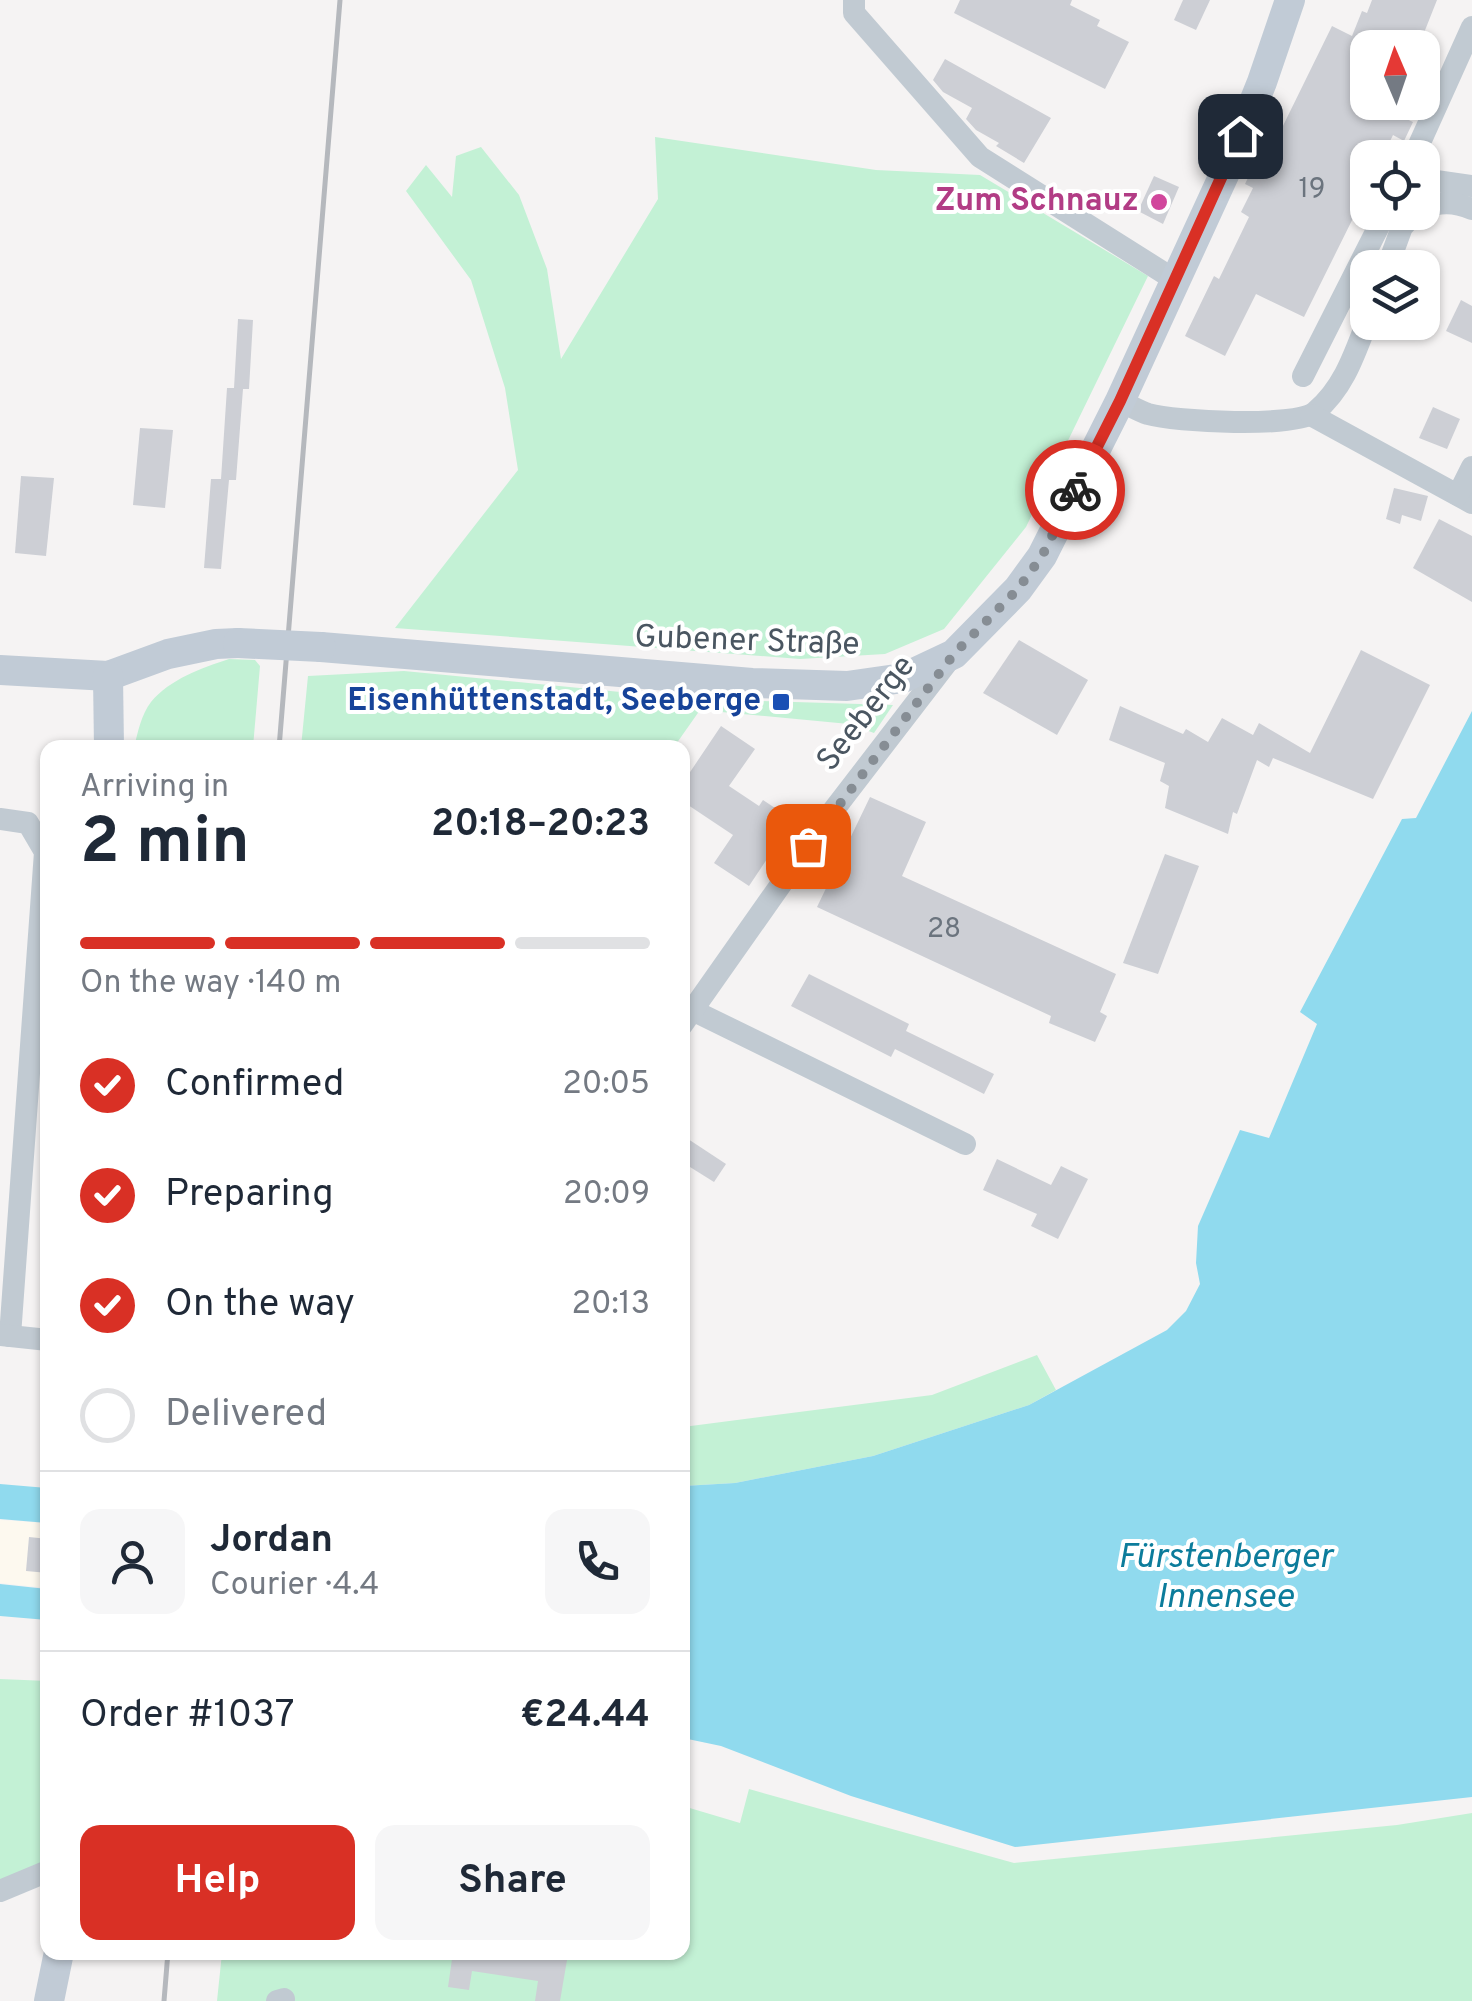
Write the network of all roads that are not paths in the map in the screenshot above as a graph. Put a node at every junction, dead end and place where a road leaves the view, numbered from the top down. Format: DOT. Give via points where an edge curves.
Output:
graph roads {
  1 [pos="854,0"];
  2 [pos="1290,0"];
  3 [pos="1472,28"];
  4 [pos="1421,140"];
  5 [pos="1440,182"];
  6 [pos="1472,186"];
  7 [pos="1440,202"];
  8 [pos="1472,209"];
  9 [pos="1377,230"];
  10 [pos="1175,280"];
  11 [pos="1360,340"];
  12 [pos="1304,376"];
  13 [pos="1120,401"];
  14 [pos="1311,415"];
  15 [pos="1472,468"];
  16 [pos="1465,499"];
  17 [pos="954,654"];
  18 [pos="0,670"];
  19 [pos="108,676"];
  20 [pos="108,740"];
  21 [pos="0,819"];
  22 [pos="40,843"];
  23 [pos="40,912"];
  24 [pos="690,1013"];
  25 [pos="690,1018"];
  26 [pos="965,1144"];
  27 [pos="5,1336"];
  28 [pos="40,1339"];
  29 [pos="40,1875"];
  30 [pos="0,1891"];
  31 [pos="57,1960"];
  32 [pos="49,2001"];
  1 -- 10 [label="street" via="854,13 980,157"];
  2 -- 10 [label="main road, Gubener Straße" via="1229,164"];
  3 -- 4 [label="street"];
  5 -- 6 [label="street"];
  7 -- 8 [label="street"];
  9 -- 12 [label="street"];
  10 -- 13 [label="main road, Gubener Straße"];
  11 -- 14 [label="street" via="1349,368"];
  13 -- 14 [label="street" via="1147,414 1186,420"];
  13 -- 17 [label="main road, Gubener Straße" via="1042,556"];
  14 -- 16 [label="street"];
  15 -- 16 [label="street"];
  17 -- 19 [label="main road, Gubener Straße, bridge" via="903,678 847,686 238,643 168,654"];
  17 -- 24 [label="street, Seeberge"];
  18 -- 19 [label="main road"];
  19 -- 20 [label="main road"];
  21 -- 22 [label="street" via="28,822"];
  23 -- 27 [label="street"];
  25 -- 26 [label="street, Seeberge"];
  27 -- 28 [label="street"];
  29 -- 30 [label="street"];
  31 -- 32 [label="main road"];
}
